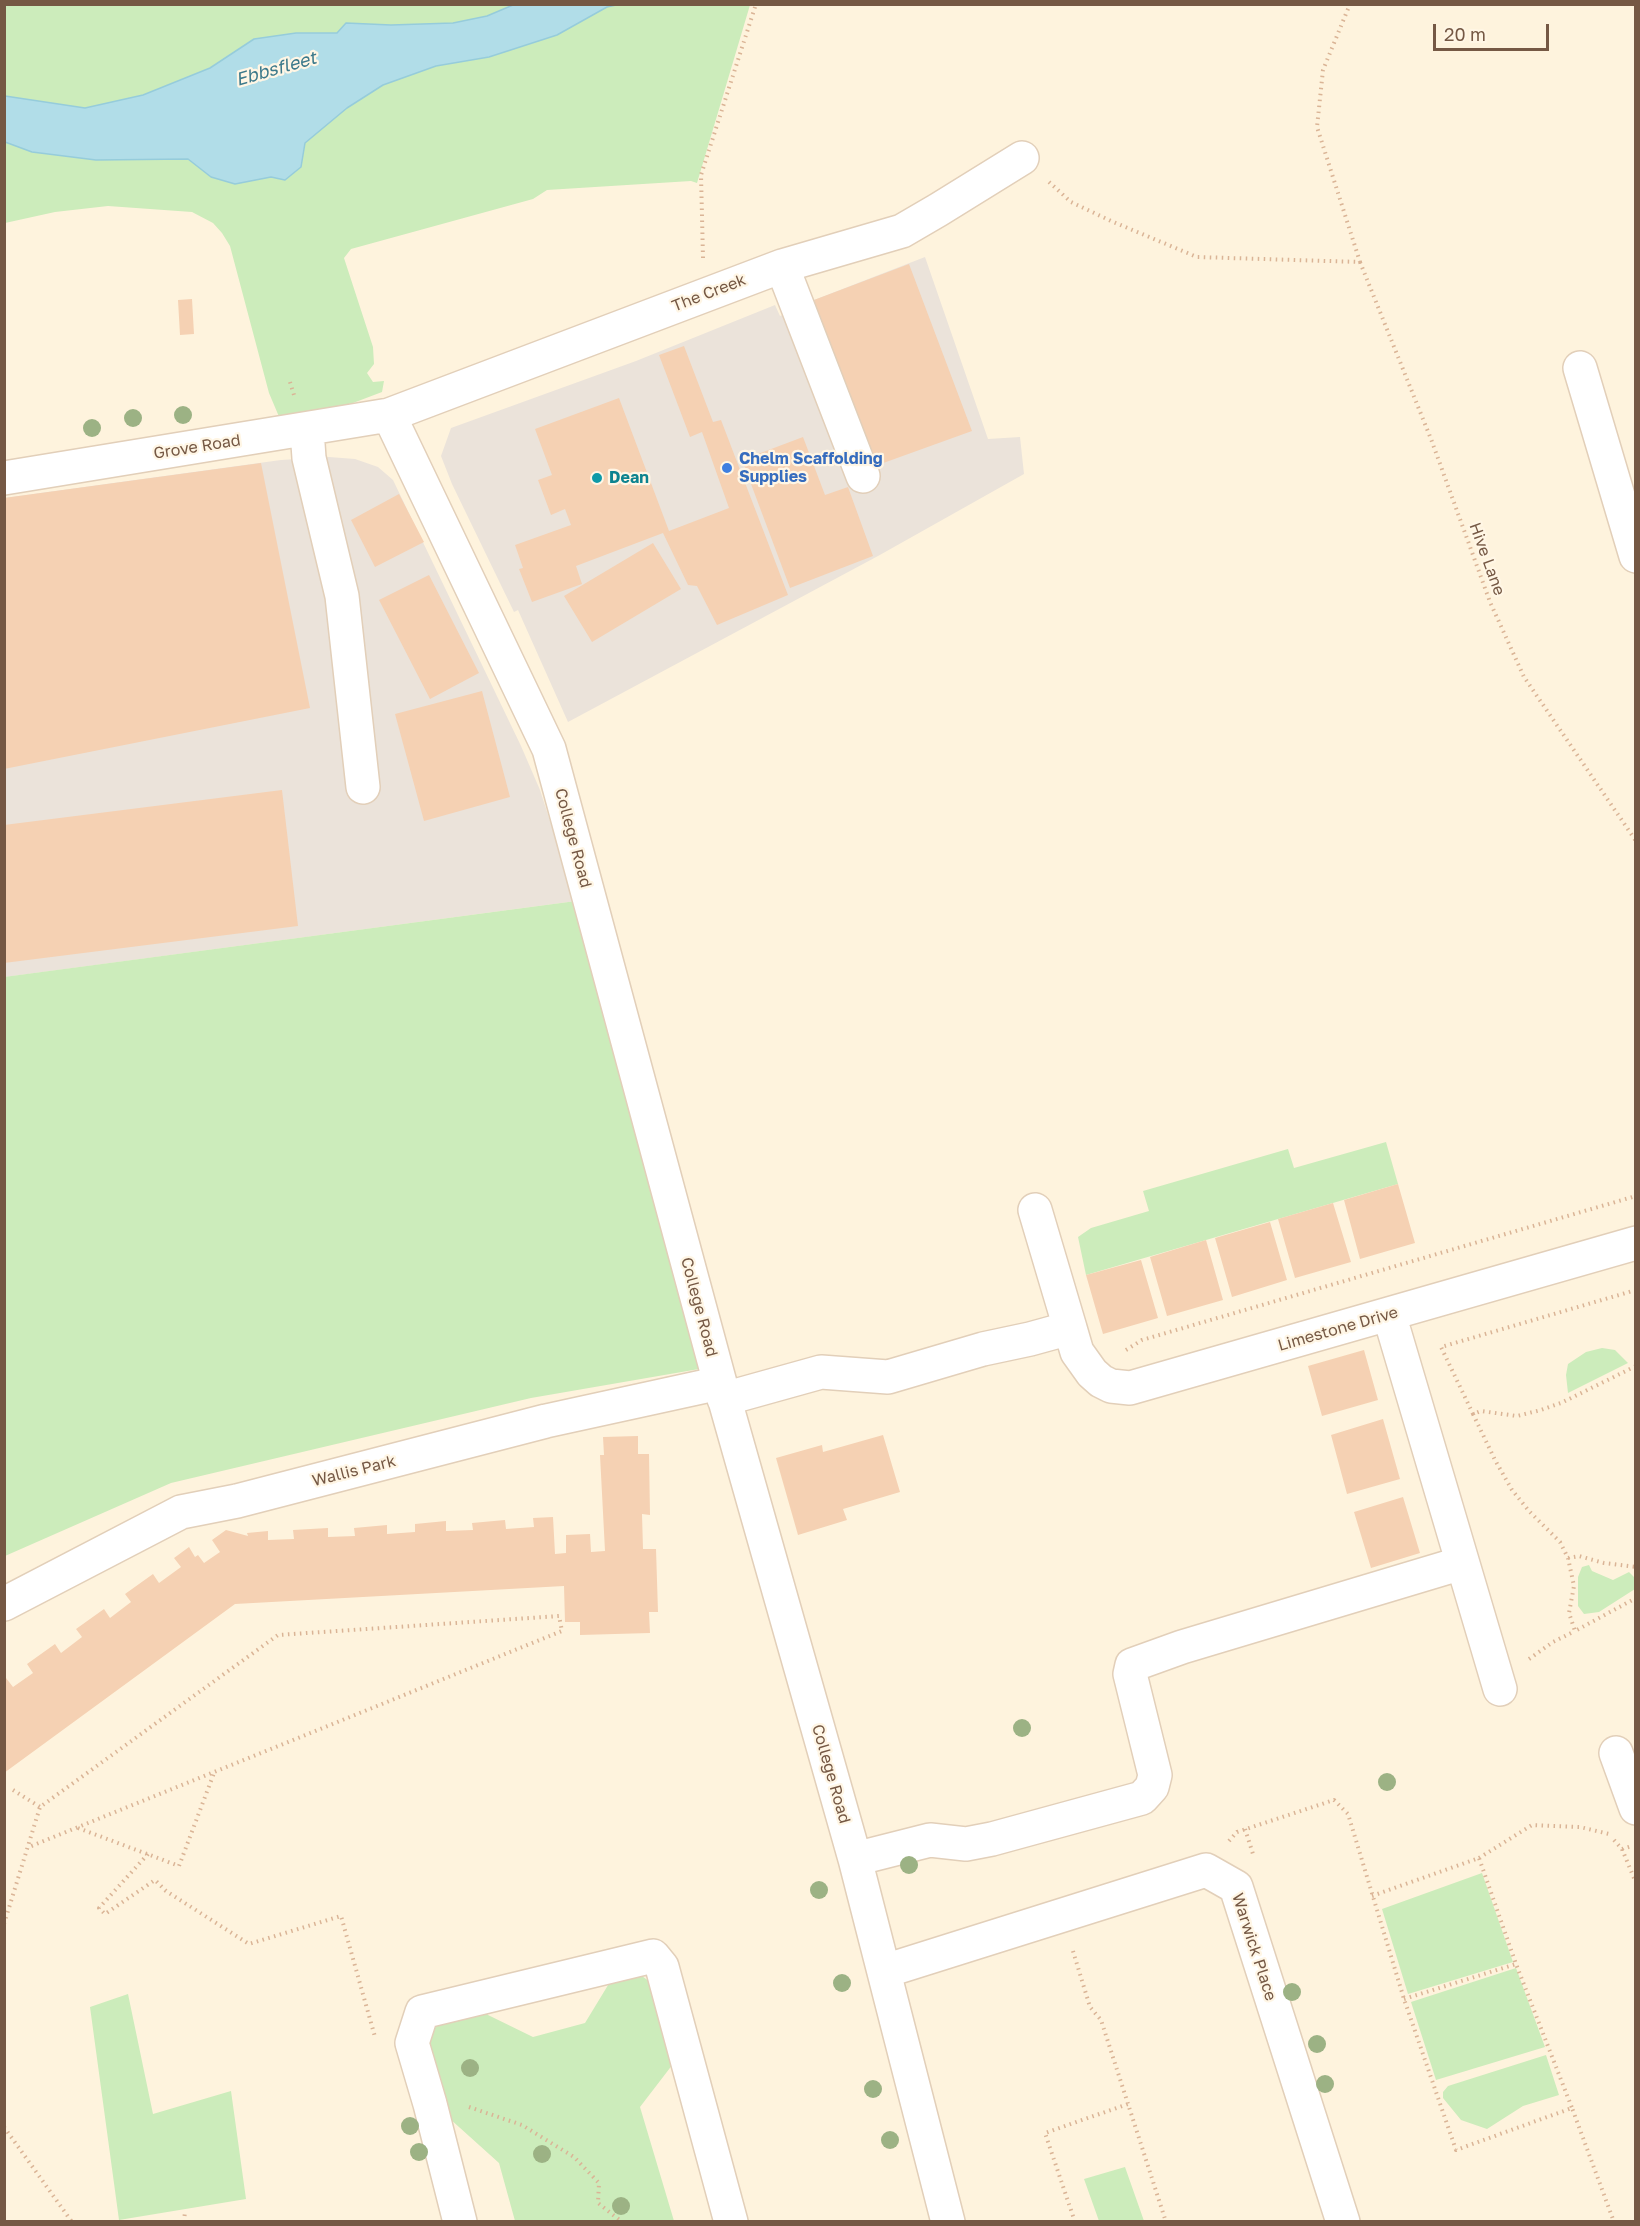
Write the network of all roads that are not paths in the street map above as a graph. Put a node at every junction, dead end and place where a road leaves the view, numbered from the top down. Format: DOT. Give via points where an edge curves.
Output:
graph roads {
  1 [pos="1022,158"];
  2 [pos="783,266"];
  3 [pos="1580,368"];
  4 [pos="389,415"];
  5 [pos="307,430"];
  6 [pos="862,476"];
  7 [pos="4,478"];
  8 [pos="1635,556"];
  9 [pos="363,787"];
  10 [pos="1035,1210"];
  11 [pos="1635,1243"];
  12 [pos="1389,1314"];
  13 [pos="1070,1328"];
  14 [pos="722,1391"];
  15 [pos="1462,1563"];
  16 [pos="4,1604"];
  17 [pos="1498,1682"];
  18 [pos="1616,1753"];
  19 [pos="1635,1808"];
  20 [pos="855,1859"];
  21 [pos="885,1971"];
  22 [pos="460,2222"];
  23 [pos="731,2222"];
  24 [pos="948,2222"];
  25 [pos="1343,2222"];
  1 -- 2 [label="street, The Creek" via="902,231"];
  2 -- 4 [label="street, The Creek"];
  2 -- 6 [label="street"];
  3 -- 8 [label="street"];
  4 -- 5 [label="street, Grove Road"];
  4 -- 14 [label="street, College Road" via="549,749"];
  5 -- 7 [label="street, Grove Road"];
  5 -- 9 [label="street" via="309,458 342,596"];
  10 -- 13 [label="street, Limestone Drive"];
  11 -- 12 [label="street, Limestone Drive"];
  12 -- 13 [label="street, Limestone Drive" via="1130,1388 1111,1386 1092,1373 1079,1356"];
  12 -- 15 [label="street"];
  13 -- 14 [label="street, Wallis Park" via="888,1377 820,1372"];
  14 -- 16 [label="street, Wallis Park" via="546,1421 181,1512"];
  14 -- 20 [label="street, College Road"];
  15 -- 17 [label="street"];
  15 -- 20 [label="street" via="1134,1664 1130,1674 1155,1777 1148,1792 1139,1799 969,1844 930,1840"];
  18 -- 19 [label="street"];
  20 -- 21 [label="street, College Road"];
  21 -- 24 [label="street, College Road"];
  21 -- 25 [label="street, Warwick Place" via="1206,1870 1236,1887"];
  22 -- 23 [label="street" via="412,2043 422,2012 653,1956 662,1967"];
}
